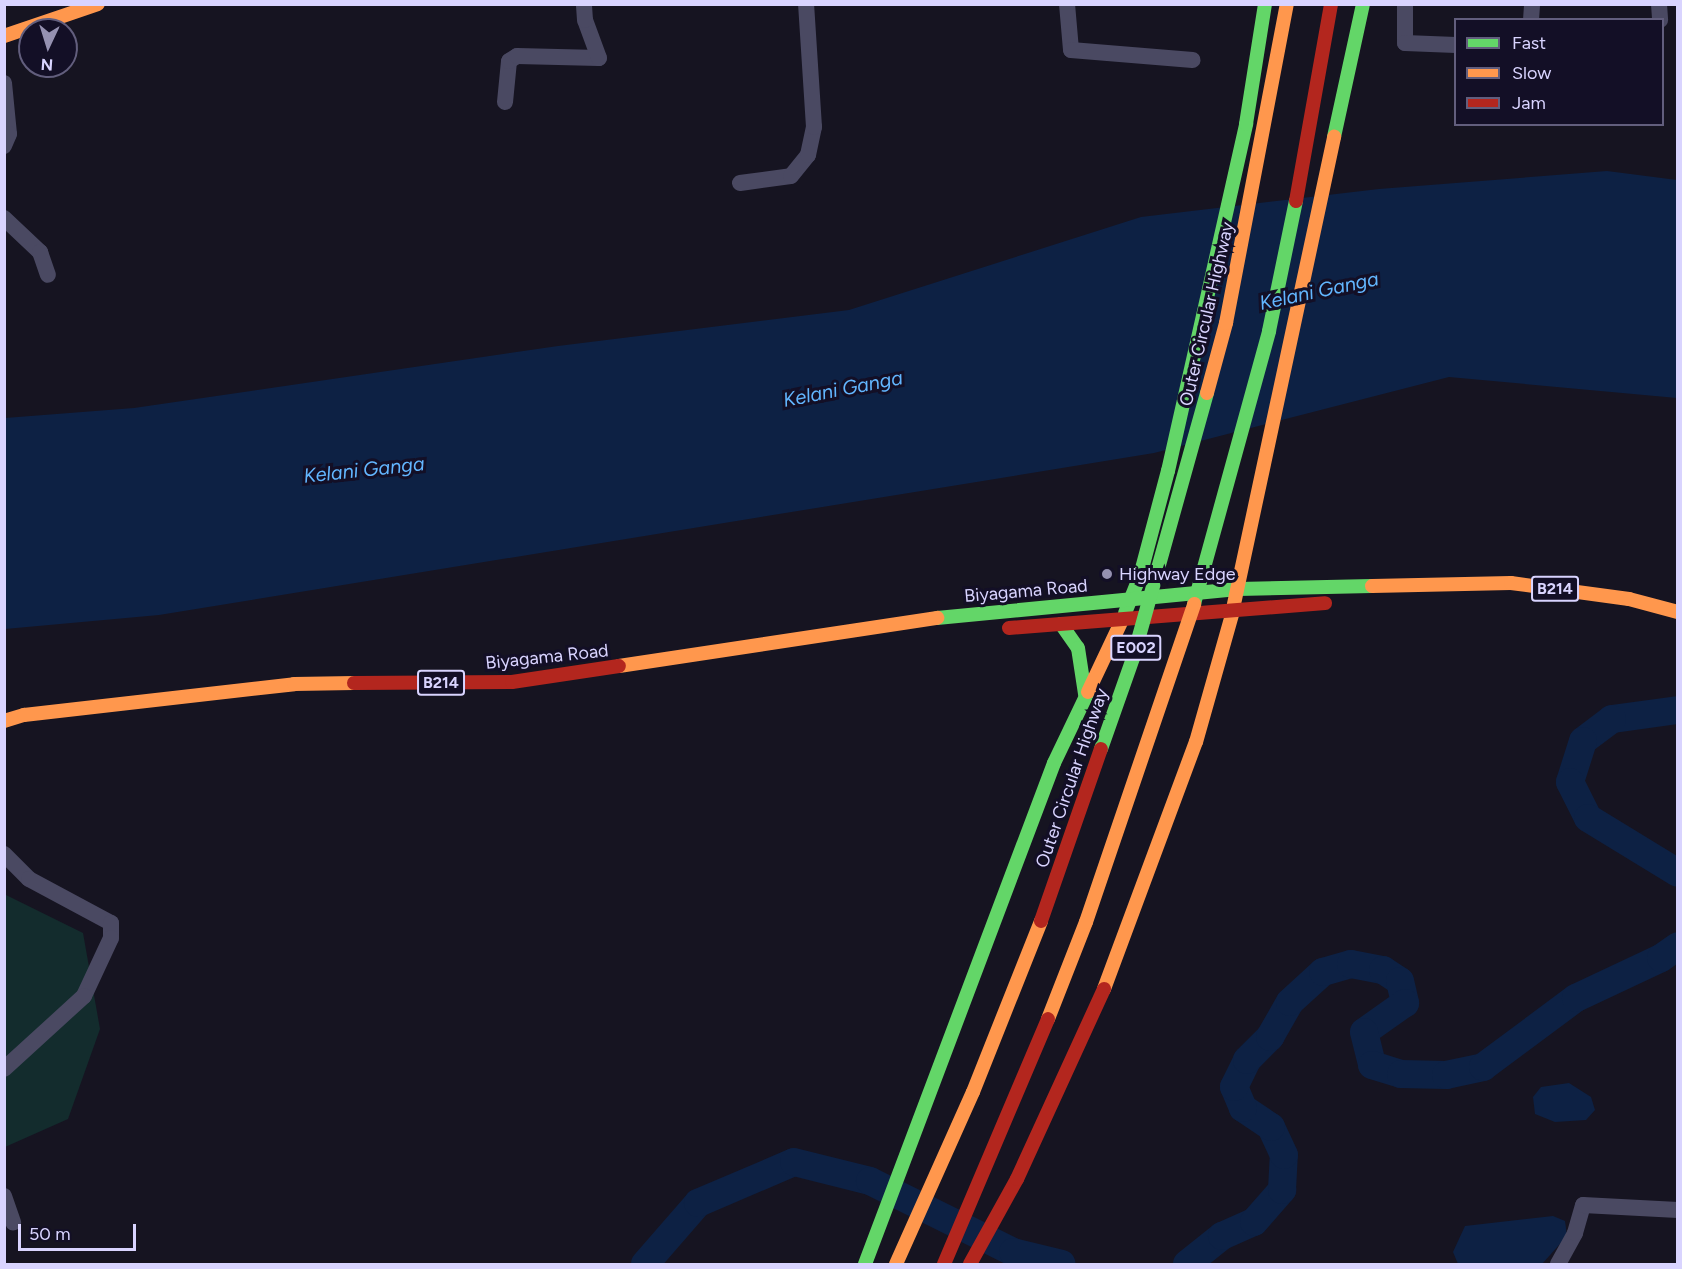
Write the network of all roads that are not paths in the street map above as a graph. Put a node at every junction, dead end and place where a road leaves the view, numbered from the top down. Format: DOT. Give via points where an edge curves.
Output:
graph roads {
  1 [pos="98,4"];
  2 [pos="584,4"];
  3 [pos="806,4"];
  4 [pos="1067,4"];
  5 [pos="1265,4"];
  6 [pos="1287,4"];
  7 [pos="1331,4"];
  8 [pos="1363,4"];
  9 [pos="1405,4"];
  10 [pos="57,18"];
  11 [pos="1454,45"];
  12 [pos="1193,60"];
  13 [pos="4,83"];
  14 [pos="505,102"];
  15 [pos="4,146"];
  16 [pos="740,183"];
  17 [pos="4,218"];
  18 [pos="48,275"];
  19 [pos="1431,587"];
  20 [pos="1238,589"];
  21 [pos="1131,600"];
  22 [pos="1233,611"];
  23 [pos="1677,612"];
  24 [pos="1122,620"];
  25 [pos="1060,624"];
  26 [pos="877,629"];
  27 [pos="992,629"];
  28 [pos="970,630"];
  29 [pos="1085,694"];
  30 [pos="4,721"];
  31 [pos="4,854"];
  32 [pos="4,1068"];
  33 [pos="4,1196"];
  34 [pos="1677,1210"];
  35 [pos="13,1222"];
  36 [pos="865,1264"];
  37 [pos="897,1264"];
  38 [pos="944,1264"];
  39 [pos="970,1264"];
  40 [pos="1558,1264"];
  1 -- 10 [label="main road"];
  2 -- 14 [label="street" via="585,20 599,58 517,56 509,61"];
  3 -- 16 [label="street" via="814,127 808,154 791,176"];
  4 -- 12 [label="street" via="1071,50"];
  5 -- 21 [label="main road" via="1246,124 1168,471"];
  6 -- 37 [label="main road, Outer Circular Highway / E002, bridge" via="1226,323 1133,658 1042,919 973,1092"];
  7 -- 38 [label="main road, E002, bridge" via="1271,320 1203,577 1086,922 1016,1102"];
  8 -- 20 [label="main road"];
  9 -- 11 [label="street" via="1405,43"];
  13 -- 15 [label="street" via="9,134"];
  17 -- 18 [label="street" via="40,252"];
  19 -- 20 [label="main road, Biyagama Road / B214"];
  19 -- 22 [label="main road, Biyagama Road / B214" via="1326,603"];
  19 -- 23 [label="main road, Biyagama Road / B214" via="1511,583 1629,599"];
  20 -- 21 [label="main road, Biyagama Road / B214"];
  20 -- 22 [label="main road"];
  21 -- 24 [label="main road"];
  21 -- 26 [label="main road, Biyagama Road / B214" via="955,615"];
  22 -- 24 [label="main road, Biyagama Road / B214"];
  22 -- 39 [label="main road" via="1196,742 1113,970 1017,1179"];
  24 -- 25 [label="main road, Biyagama Road / B214"];
  24 -- 29 [label="main road"];
  25 -- 27 [label="main road, Biyagama Road / B214"];
  25 -- 29 [label="main road" via="1078,648"];
  26 -- 28 [label="main road, Biyagama Road / B214"];
  26 -- 30 [label="main road, Biyagama Road / B214" via="512,682 294,684 24,715"];
  29 -- 36 [label="main road" via="1027,831"];
  31 -- 32 [label="street" via="29,879 111,923 111,938 84,996"];
  33 -- 35 [label="street"];
  34 -- 40 [label="street" via="1583,1206 1575,1233"];
}
